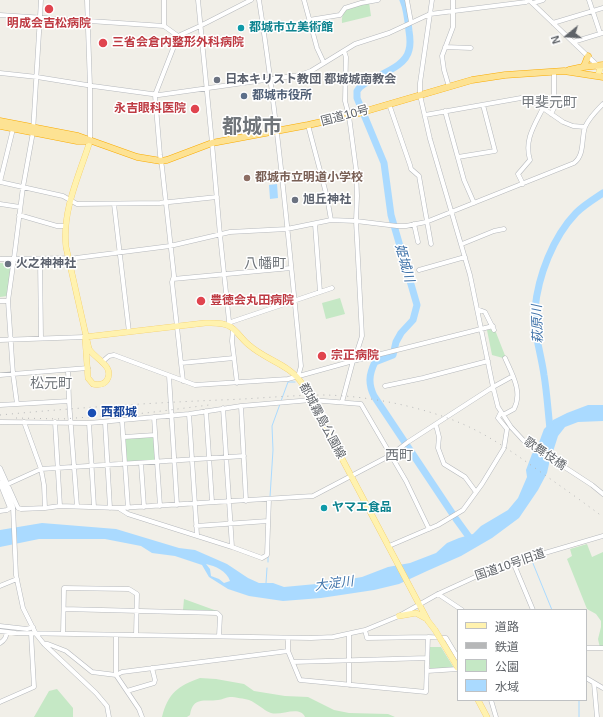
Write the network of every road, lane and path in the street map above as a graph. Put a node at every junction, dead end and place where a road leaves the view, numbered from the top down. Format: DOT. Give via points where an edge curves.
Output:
graph roads {
  1 [pos="40,0"];
  2 [pos="87,0"];
  3 [pos="164,0"];
  4 [pos="198,0"];
  5 [pos="252,0"];
  6 [pos="259,0"];
  7 [pos="304,0"];
  8 [pos="378,0"];
  9 [pos="407,0"];
  10 [pos="432,0"];
  11 [pos="453,0"];
  12 [pos="543,0"];
  13 [pos="590,0"];
  14 [pos="531,1"];
  15 [pos="603,8"];
  16 [pos="593,10"];
  17 [pos="453,12"];
  18 [pos="430,14"];
  19 [pos="0,15"];
  20 [pos="40,18"];
  21 [pos="88,20"];
  22 [pos="309,20"];
  23 [pos="411,22"];
  24 [pos="553,23"];
  25 [pos="164,26"];
  26 [pos="200,26"];
  27 [pos="602,33"];
  28 [pos="178,36"];
  29 [pos="572,42"];
  30 [pos="445,47"];
  31 [pos="471,48"];
  32 [pos="344,51"];
  33 [pos="588,56"];
  34 [pos="324,63"];
  35 [pos="601,65"];
  36 [pos="583,67"];
  37 [pos="554,71"];
  38 [pos="564,71"];
  39 [pos="0,73"];
  40 [pos="37,77"];
  41 [pos="601,77"];
  42 [pos="271,79"];
  43 [pos="90,86"];
  44 [pos="449,87"];
  45 [pos="206,88"];
  46 [pos="155,95"];
  47 [pos="420,95"];
  48 [pos="389,104"];
  49 [pos="603,104"];
  50 [pos="483,105"];
  51 [pos="543,108"];
  52 [pos="445,111"];
  53 [pos="551,114"];
  54 [pos="425,115"];
  55 [pos="349,116"];
  56 [pos="0,121"];
  57 [pos="308,125"];
  58 [pos="0,126"];
  59 [pos="585,127"];
  60 [pos="13,129"];
  61 [pos="33,130"];
  62 [pos="277,131"];
  63 [pos="90,141"];
  64 [pos="212,143"];
  65 [pos="458,157"];
  66 [pos="161,161"];
  67 [pos="0,182"];
  68 [pos="523,184"];
  69 [pos="23,187"];
  70 [pos="217,197"];
  71 [pos="70,200"];
  72 [pos="166,203"];
  73 [pos="474,203"];
  74 [pos="0,204"];
  75 [pos="114,204"];
  76 [pos="20,207"];
  77 [pos="452,212"];
  78 [pos="19,215"];
  79 [pos="331,220"];
  80 [pos="356,221"];
  81 [pos="426,222"];
  82 [pos="314,224"];
  83 [pos="414,224"];
  84 [pos="65,226"];
  85 [pos="287,229"];
  86 [pos="504,229"];
  87 [pos="220,235"];
  88 [pos="418,242"];
  89 [pos="431,244"];
  90 [pos="462,244"];
  91 [pos="170,246"];
  92 [pos="119,252"];
  93 [pos="466,257"];
  94 [pos="14,258"];
  95 [pos="40,258"];
  96 [pos="68,258"];
  97 [pos="0,259"];
  98 [pos="291,268"];
  99 [pos="419,270"];
  100 [pos="224,275"];
  101 [pos="173,279"];
  102 [pos="332,288"];
  103 [pos="320,292"];
  104 [pos="0,301"];
  105 [pos="8,301"];
  106 [pos="294,301"];
  107 [pos="477,309"];
  108 [pos="228,325"];
  109 [pos="176,327"];
  110 [pos="233,329"];
  111 [pos="481,330"];
  112 [pos="129,332"];
  113 [pos="85,337"];
  114 [pos="41,338"];
  115 [pos="0,340"];
  116 [pos="11,340"];
  117 [pos="234,358"];
  118 [pos="505,358"];
  119 [pos="353,361"];
  120 [pos="488,361"];
  121 [pos="102,362"];
  122 [pos="181,363"];
  123 [pos="88,368"];
  124 [pos="68,370"];
  125 [pos="13,374"];
  126 [pos="0,375"];
  127 [pos="169,376"];
  128 [pos="513,376"];
  129 [pos="298,377"];
  130 [pos="183,381"];
  131 [pos="237,383"];
  132 [pos="385,386"];
  133 [pos="493,387"];
  134 [pos="69,400"];
  135 [pos="311,400"];
  136 [pos="342,402"];
  137 [pos="17,404"];
  138 [pos="0,405"];
  139 [pos="241,406"];
  140 [pos="223,408"];
  141 [pos="206,411"];
  142 [pos="189,414"];
  143 [pos="502,414"];
  144 [pos="171,416"];
  145 [pos="154,417"];
  146 [pos="122,420"];
  147 [pos="0,422"];
  148 [pos="24,422"];
  149 [pos="55,422"];
  150 [pos="72,422"];
  151 [pos="105,422"];
  152 [pos="89,423"];
  153 [pos="436,425"];
  154 [pos="155,435"];
  155 [pos="124,438"];
  156 [pos="390,455"];
  157 [pos="244,456"];
  158 [pos="226,457"];
  159 [pos="209,458"];
  160 [pos="192,459"];
  161 [pos="175,461"];
  162 [pos="157,462"];
  163 [pos="141,463"];
  164 [pos="125,464"];
  165 [pos="107,465"];
  166 [pos="91,466"];
  167 [pos="74,467"];
  168 [pos="0,468"];
  169 [pos="58,468"];
  170 [pos="41,469"];
  171 [pos="0,475"];
  172 [pos="351,476"];
  173 [pos="0,483"];
  174 [pos="8,484"];
  175 [pos="476,492"];
  176 [pos="603,494"];
  177 [pos="270,499"];
  178 [pos="246,500"];
  179 [pos="212,502"];
  180 [pos="230,502"];
  181 [pos="195,504"];
  182 [pos="177,505"];
  183 [pos="60,506"];
  184 [pos="77,506"];
  185 [pos="160,506"];
  186 [pos="94,507"];
  187 [pos="144,507"];
  188 [pos="45,508"];
  189 [pos="110,508"];
  190 [pos="119,508"];
  191 [pos="128,508"];
  192 [pos="0,512"];
  193 [pos="268,521"];
  194 [pos="231,524"];
  195 [pos="196,526"];
  196 [pos="429,529"];
  197 [pos="197,535"];
  198 [pos="603,536"];
  199 [pos="232,547"];
  200 [pos="389,548"];
  201 [pos="513,562"];
  202 [pos="17,579"];
  203 [pos="0,586"];
  204 [pos="438,594"];
  205 [pos="420,603"];
  206 [pos="64,609"];
  207 [pos="460,609"];
  208 [pos="533,609"];
  209 [pos="136,611"];
  210 [pos="399,616"];
  211 [pos="428,620"];
  212 [pos="0,625"];
  213 [pos="33,627"];
  214 [pos="366,630"];
  215 [pos="0,631"];
  216 [pos="34,634"];
  217 [pos="63,634"];
  218 [pos="350,634"];
  219 [pos="6,635"];
  220 [pos="116,635"];
  221 [pos="136,635"];
  222 [pos="0,636"];
  223 [pos="219,636"];
  224 [pos="428,637"];
  225 [pos="288,638"];
  226 [pos="0,643"];
  227 [pos="44,644"];
  228 [pos="587,648"];
  229 [pos="603,648"];
  230 [pos="288,651"];
  231 [pos="457,656"];
  232 [pos="427,658"];
  233 [pos="349,660"];
  234 [pos="293,662"];
  235 [pos="457,666"];
  236 [pos="152,668"];
  237 [pos="457,668"];
  238 [pos="427,671"];
  239 [pos="116,675"];
  240 [pos="587,679"];
  241 [pos="594,683"];
  242 [pos="349,685"];
  243 [pos="603,688"];
  244 [pos="127,691"];
  245 [pos="479,701"];
  246 [pos="491,701"];
  247 [pos="0,702"];
  248 [pos="109,717"];
  249 [pos="142,717"];
  250 [pos="487,717"];
  251 [pos="496,717"];
  252 [pos="597,717"];
  1 -- 20 [label="street"];
  2 -- 21 [label="street"];
  3 -- 25 [label="street"];
  4 -- 26 [label="street"];
  5 -- 26 [label="street"];
  6 -- 42 [label="street"];
  7 -- 22 [label="street"];
  8 -- 22 [label="street" via="361,2 345,8 340,15"];
  9 -- 23 [label="street"];
  10 -- 18 [label="street"];
  11 -- 17 [label="street"];
  12 -- 14 [label="street"];
  13 -- 16 [label="street"];
  14 -- 17 [label="street"];
  14 -- 24 [label="street"];
  15 -- 16 [label="street"];
  16 -- 24 [label="street"];
  16 -- 27 [label="street"];
  17 -- 18 [label="street"];
  17 -- 30 [label="street" via="453,27"];
  18 -- 23 [label="street"];
  18 -- 47 [label="street"];
  19 -- 20 [label="street"];
  20 -- 21 [label="street"];
  20 -- 40 [label="street"];
  21 -- 25 [label="street"];
  21 -- 43 [label="street"];
  22 -- 34 [label="street"];
  23 -- 32 [label="street" via="355,44"];
  24 -- 29 [label="street"];
  25 -- 28 [label="street"];
  26 -- 28 [label="street"];
  26 -- 45 [label="street"];
  27 -- 29 [label="street"];
  28 -- 46 [label="street"];
  29 -- 33 [label="street"];
  30 -- 31 [label="street"];
  30 -- 44 [label="street" via="442,56"];
  32 -- 34 [label="street"];
  32 -- 55 [label="street" via="345,101"];
  33 -- 35 [label="street"];
  33 -- 36 [label="highway"];
  34 -- 42 [label="street" via="300,75"];
  35 -- 36 [label="highway"];
  35 -- 41 [label="main road"];
  36 -- 38 [label="highway"];
  37 -- 38 [label="highway, 国道10号"];
  37 -- 44 [label="highway, 国道10号" via="489,77"];
  37 -- 53 [label="street" via="554,108"];
  38 -- 41 [label="highway, 国道10号"];
  39 -- 40 [label="street"];
  40 -- 43 [label="street"];
  40 -- 61 [label="street"];
  42 -- 45 [label="street"];
  42 -- 62 [label="street"];
  43 -- 46 [label="street"];
  43 -- 63 [label="street"];
  44 -- 47 [label="highway, 国道10号"];
  45 -- 46 [label="street"];
  45 -- 64 [label="street"];
  46 -- 66 [label="street"];
  47 -- 48 [label="highway, 国道10号"];
  47 -- 54 [label="street"];
  48 -- 55 [label="highway, 国道10号"];
  48 -- 81 [label="street" via="411,169 419,176"];
  49 -- 59 [label="street"];
  50 -- 51 [label="street" via="521,98"];
  50 -- 52 [label="street"];
  50 -- 65 [label="street" via="495,150"];
  51 -- 53 [label="street"];
  51 -- 68 [label="street" via="529,140 530,160 518,174"];
  52 -- 54 [label="street"];
  52 -- 65 [label="street"];
  53 -- 59 [label="street" via="573,126"];
  54 -- 77 [label="street"];
  55 -- 57 [label="highway, 国道10号"];
  55 -- 80 [label="street" via="356,169"];
  56 -- 61 [label="highway, 国道10号"];
  57 -- 62 [label="highway, 国道10号"];
  57 -- 79 [label="street" via="328,196"];
  58 -- 60 [label="highway, 国道10号"];
  59 -- 68 [label="street" via="577,161"];
  60 -- 61 [label="highway, 国道10号"];
  60 -- 67 [label="street"];
  61 -- 63 [label="highway, 国道10号" via="77,141"];
  61 -- 69 [label="street"];
  62 -- 64 [label="highway, 国道10号"];
  62 -- 85 [label="street"];
  63 -- 66 [label="highway, 国道10号" via="137,157"];
  63 -- 71 [label="main road"];
  64 -- 66 [label="highway, 国道10号"];
  64 -- 70 [label="street"];
  65 -- 73 [label="street"];
  66 -- 72 [label="street"];
  67 -- 69 [label="street"];
  68 -- 73 [label="street"];
  69 -- 71 [label="street"];
  69 -- 76 [label="street"];
  70 -- 72 [label="street"];
  70 -- 87 [label="street"];
  71 -- 75 [label="street" via="77,204"];
  71 -- 84 [label="main road"];
  72 -- 75 [label="street"];
  72 -- 91 [label="street"];
  73 -- 77 [label="street"];
  74 -- 76 [label="street"];
  75 -- 92 [label="street"];
  76 -- 78 [label="street"];
  77 -- 81 [label="street"];
  77 -- 90 [label="street"];
  78 -- 84 [label="street"];
  78 -- 94 [label="street"];
  79 -- 80 [label="street"];
  79 -- 82 [label="street"];
  80 -- 83 [label="street" via="397,226"];
  80 -- 119 [label="street" via="362,336"];
  81 -- 83 [label="street"];
  81 -- 89 [label="street"];
  82 -- 85 [label="street"];
  82 -- 103 [label="street"];
  83 -- 88 [label="street"];
  84 -- 96 [label="main road"];
  85 -- 87 [label="street" via="230,232"];
  85 -- 98 [label="street"];
  86 -- 90 [label="street"];
  87 -- 91 [label="street"];
  87 -- 100 [label="street"];
  90 -- 93 [label="street"];
  91 -- 92 [label="street"];
  91 -- 101 [label="street"];
  92 -- 96 [label="street"];
  92 -- 112 [label="street"];
  93 -- 99 [label="street"];
  93 -- 107 [label="street"];
  94 -- 95 [label="street"];
  94 -- 97 [label="street"];
  94 -- 105 [label="street"];
  95 -- 96 [label="street"];
  95 -- 114 [label="street"];
  96 -- 113 [label="main road"];
  98 -- 100 [label="street"];
  98 -- 106 [label="street"];
  100 -- 101 [label="street"];
  100 -- 108 [label="street"];
  101 -- 109 [label="street"];
  102 -- 103 [label="street"];
  103 -- 106 [label="street"];
  104 -- 105 [label="street"];
  105 -- 116 [label="street"];
  106 -- 108 [label="street"];
  106 -- 129 [label="street" via="301,366"];
  107 -- 111 [label="street"];
  107 -- 111 [label="street" via="485,312 494,328"];
  108 -- 109 [label="main road" via="205,323"];
  108 -- 110 [label="main road, 都城霧島公園線"];
  109 -- 112 [label="main road"];
  109 -- 122 [label="street"];
  110 -- 117 [label="street"];
  110 -- 129 [label="main road, 都城霧島公園線" via="249,345"];
  111 -- 119 [label="street"];
  111 -- 120 [label="street"];
  112 -- 113 [label="main road"];
  113 -- 114 [label="street"];
  113 -- 121 [label="main road" via="92,354"];
  113 -- 123 [label="main road"];
  114 -- 116 [label="street"];
  115 -- 116 [label="street"];
  116 -- 125 [label="street"];
  117 -- 122 [label="street"];
  117 -- 131 [label="street"];
  118 -- 128 [label="street"];
  119 -- 129 [label="street"];
  119 -- 136 [label="street"];
  120 -- 132 [label="street"];
  120 -- 133 [label="street"];
  121 -- 123 [label="main road" via="109,372 108,378 101,385 90,382"];
  121 -- 127 [label="street" via="114,355"];
  122 -- 130 [label="street"];
  123 -- 124 [label="street"];
  124 -- 125 [label="street"];
  124 -- 134 [label="street"];
  125 -- 126 [label="street"];
  125 -- 137 [label="street"];
  127 -- 130 [label="street"];
  127 -- 144 [label="street"];
  128 -- 133 [label="street"];
  128 -- 143 [label="street" via="517,390 515,406 510,412"];
  129 -- 131 [label="street"];
  129 -- 135 [label="main road, 都城霧島公園線"];
  130 -- 131 [label="street" via="195,385"];
  133 -- 143 [label="street"];
  133 -- 153 [label="street"];
  134 -- 137 [label="street"];
  134 -- 150 [label="street"];
  135 -- 136 [label="street"];
  135 -- 139 [label="street"];
  135 -- 172 [label="main road, 都城霧島公園線"];
  136 -- 156 [label="street" via="360,404"];
  137 -- 138 [label="street"];
  139 -- 140 [label="street"];
  139 -- 157 [label="street"];
  140 -- 141 [label="street"];
  140 -- 158 [label="street"];
  141 -- 142 [label="street"];
  141 -- 159 [label="street"];
  142 -- 144 [label="street"];
  142 -- 160 [label="street"];
  143 -- 175 [label="street" via="498,418 507,429 504,448"];
  143 -- 176 [label="street, 歌舞伎橋" via="516,433 530,445"];
  144 -- 145 [label="street"];
  144 -- 161 [label="street"];
  145 -- 146 [label="street"];
  145 -- 154 [label="street"];
  146 -- 151 [label="street"];
  146 -- 155 [label="street"];
  147 -- 148 [label="street"];
  148 -- 149 [label="street"];
  148 -- 170 [label="street"];
  149 -- 150 [label="street"];
  149 -- 169 [label="street"];
  150 -- 152 [label="street"];
  150 -- 167 [label="street"];
  151 -- 152 [label="street"];
  151 -- 165 [label="street"];
  152 -- 166 [label="street"];
  153 -- 156 [label="street"];
  153 -- 175 [label="street" via="438,448 444,464 464,477"];
  154 -- 155 [label="street"];
  154 -- 162 [label="street"];
  155 -- 164 [label="street"];
  156 -- 172 [label="street"];
  156 -- 196 [label="street" via="406,481"];
  157 -- 158 [label="street"];
  157 -- 178 [label="street"];
  158 -- 159 [label="street"];
  158 -- 180 [label="street"];
  159 -- 160 [label="street"];
  159 -- 179 [label="street"];
  160 -- 161 [label="street"];
  160 -- 181 [label="street"];
  161 -- 162 [label="street"];
  161 -- 182 [label="street"];
  162 -- 163 [label="street"];
  162 -- 185 [label="street"];
  163 -- 164 [label="street"];
  163 -- 187 [label="street"];
  164 -- 165 [label="street"];
  164 -- 191 [label="street"];
  165 -- 166 [label="street"];
  165 -- 189 [label="street"];
  166 -- 167 [label="street"];
  166 -- 186 [label="street"];
  167 -- 169 [label="street"];
  167 -- 184 [label="street"];
  168 -- 174 [label="street"];
  169 -- 170 [label="street"];
  169 -- 183 [label="street"];
  170 -- 174 [label="street"];
  170 -- 188 [label="street"];
  171 -- 202 [label="street" via="13,507"];
  172 -- 177 [label="street" via="313,496"];
  172 -- 200 [label="main road, 都城霧島公園線"];
  173 -- 192 [label="street" via="10,508"];
  174 -- 188 [label="street" via="18,508"];
  175 -- 196 [label="street" via="463,510"];
  177 -- 178 [label="street"];
  177 -- 193 [label="street"];
  178 -- 180 [label="street"];
  179 -- 180 [label="street"];
  179 -- 181 [label="street"];
  180 -- 194 [label="street"];
  181 -- 182 [label="street"];
  181 -- 195 [label="street"];
  182 -- 185 [label="street"];
  183 -- 184 [label="street"];
  183 -- 188 [label="street"];
  184 -- 186 [label="street"];
  185 -- 187 [label="street"];
  186 -- 189 [label="street"];
  187 -- 191 [label="street"];
  189 -- 190 [label="street"];
  190 -- 191 [label="street"];
  190 -- 197 [label="street" via="128,514"];
  193 -- 194 [label="street"];
  193 -- 199 [label="street" via="267,555 262,558"];
  194 -- 195 [label="street"];
  194 -- 199 [label="street"];
  195 -- 197 [label="street"];
  196 -- 200 [label="street"];
  197 -- 199 [label="street"];
  198 -- 201 [label="street, 国道10号旧道"];
  200 -- 205 [label="main road, 都城霧島公園線"];
  201 -- 204 [label="street, 国道10号旧道"];
  201 -- 208 [label="street"];
  202 -- 203 [label="street"];
  202 -- 213 [label="street" via="21,601"];
  204 -- 205 [label="street, 国道10号旧道"];
  204 -- 207 [label="street"];
  205 -- 210 [label="street, 国道10号旧道"];
  205 -- 211 [label="main road, 都城霧島公園線"];
  206 -- 209 [label="street"];
  206 -- 209 [label="street" via="64,588 130,589 137,594"];
  206 -- 217 [label="street"];
  209 -- 221 [label="street"];
  209 -- 223 [label="street" via="217,612 220,616"];
  210 -- 211 [label="main road" via="416,612"];
  210 -- 214 [label="street, 国道10号旧道"];
  211 -- 235 [label="main road, 都城霧島公園線, bridge"];
  212 -- 213 [label="street" via="27,629"];
  213 -- 216 [label="street"];
  214 -- 218 [label="street, 国道10号旧道"];
  214 -- 224 [label="street" via="367,638"];
  215 -- 219 [label="street"];
  216 -- 217 [label="street, 国道10号旧道"];
  216 -- 219 [label="street, 国道10号旧道"];
  216 -- 227 [label="street"];
  216 -- 247 [label="street" via="34,686"];
  217 -- 220 [label="street, 国道10号旧道"];
  218 -- 225 [label="street, 国道10号旧道" via="322,638"];
  218 -- 233 [label="street"];
  219 -- 222 [label="street"];
  219 -- 226 [label="street"];
  220 -- 221 [label="street, 国道10号旧道"];
  220 -- 239 [label="street"];
  221 -- 223 [label="street, 国道10号旧道"];
  223 -- 225 [label="street, 国道10号旧道"];
  224 -- 231 [label="street" via="446,638"];
  224 -- 232 [label="street"];
  225 -- 230 [label="street"];
  227 -- 239 [label="street" via="66,651 92,672"];
  227 -- 248 [label="street" via="96,693 107,706"];
  228 -- 229 [label="street"];
  230 -- 234 [label="street"];
  230 -- 236 [label="street"];
  232 -- 233 [label="street"];
  232 -- 238 [label="street"];
  233 -- 234 [label="street"];
  233 -- 242 [label="street"];
  234 -- 242 [label="street" via="300,680"];
  236 -- 239 [label="street"];
  236 -- 244 [label="street" via="154,683"];
  237 -- 238 [label="street"];
  238 -- 242 [label="street" via="426,692"];
  239 -- 244 [label="street"];
  240 -- 241 [label="street"];
  241 -- 243 [label="street"];
  241 -- 252 [label="street"];
  244 -- 249 [label="street"];
  245 -- 250 [label="main road"];
  246 -- 251 [label="street"];
}
